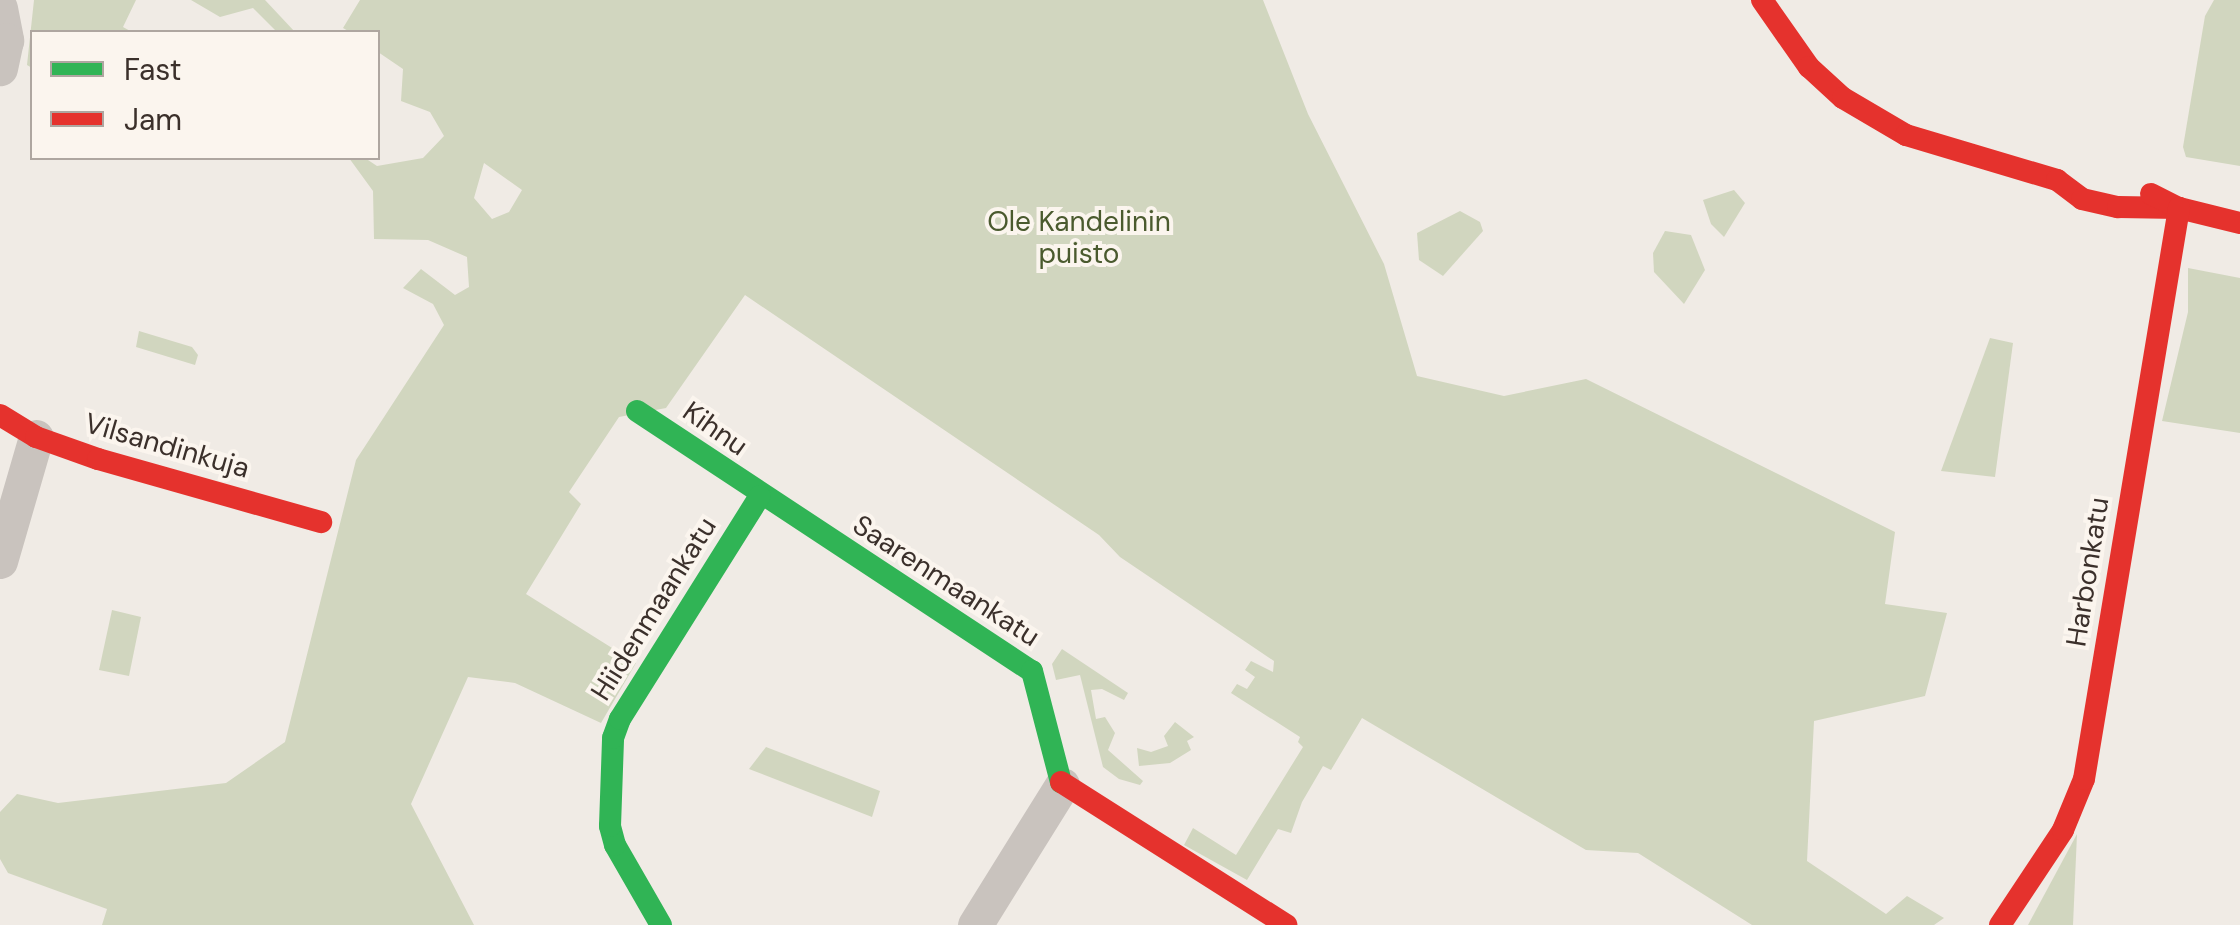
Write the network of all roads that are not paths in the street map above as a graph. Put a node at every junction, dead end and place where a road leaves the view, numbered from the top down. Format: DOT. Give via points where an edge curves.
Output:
graph roads {
  1 [pos="1762,0"];
  2 [pos="0,8"];
  3 [pos="0,68"];
  4 [pos="2088,171"];
  5 [pos="2123,179"];
  6 [pos="2057,180"];
  7 [pos="2179,208"];
  8 [pos="2240,223"];
  9 [pos="637,411"];
  10 [pos="0,415"];
  11 [pos="36,438"];
  12 [pos="760,496"];
  13 [pos="321,522"];
  14 [pos="0,561"];
  15 [pos="1062,786"];
  16 [pos="661,925"];
  17 [pos="975,925"];
  18 [pos="1286,925"];
  19 [pos="2000,925"];
  1 -- 6 [label="street" via="1809,67 1880,122 1968,157"];
  2 -- 3 [label="street" via="6,40"];
  4 -- 6 [label="street"];
  5 -- 7 [label="street"];
  6 -- 7 [label="street" via="2082,198 2118,207"];
  7 -- 8 [label="street"];
  7 -- 19 [label="street, Harbonkatu" via="2084,779 2063,830"];
  9 -- 12 [label="street, Kihnu"];
  10 -- 11 [label="street, Vilsandinkuja"];
  11 -- 13 [label="street, Vilsandinkuja"];
  11 -- 14 [label="street"];
  12 -- 15 [label="street, Saarenmaankatu" via="1032,670"];
  12 -- 16 [label="street, Hiidenmaankatu" via="613,738 614,846"];
  15 -- 17 [label="street"];
  15 -- 18 [label="street"];
}
